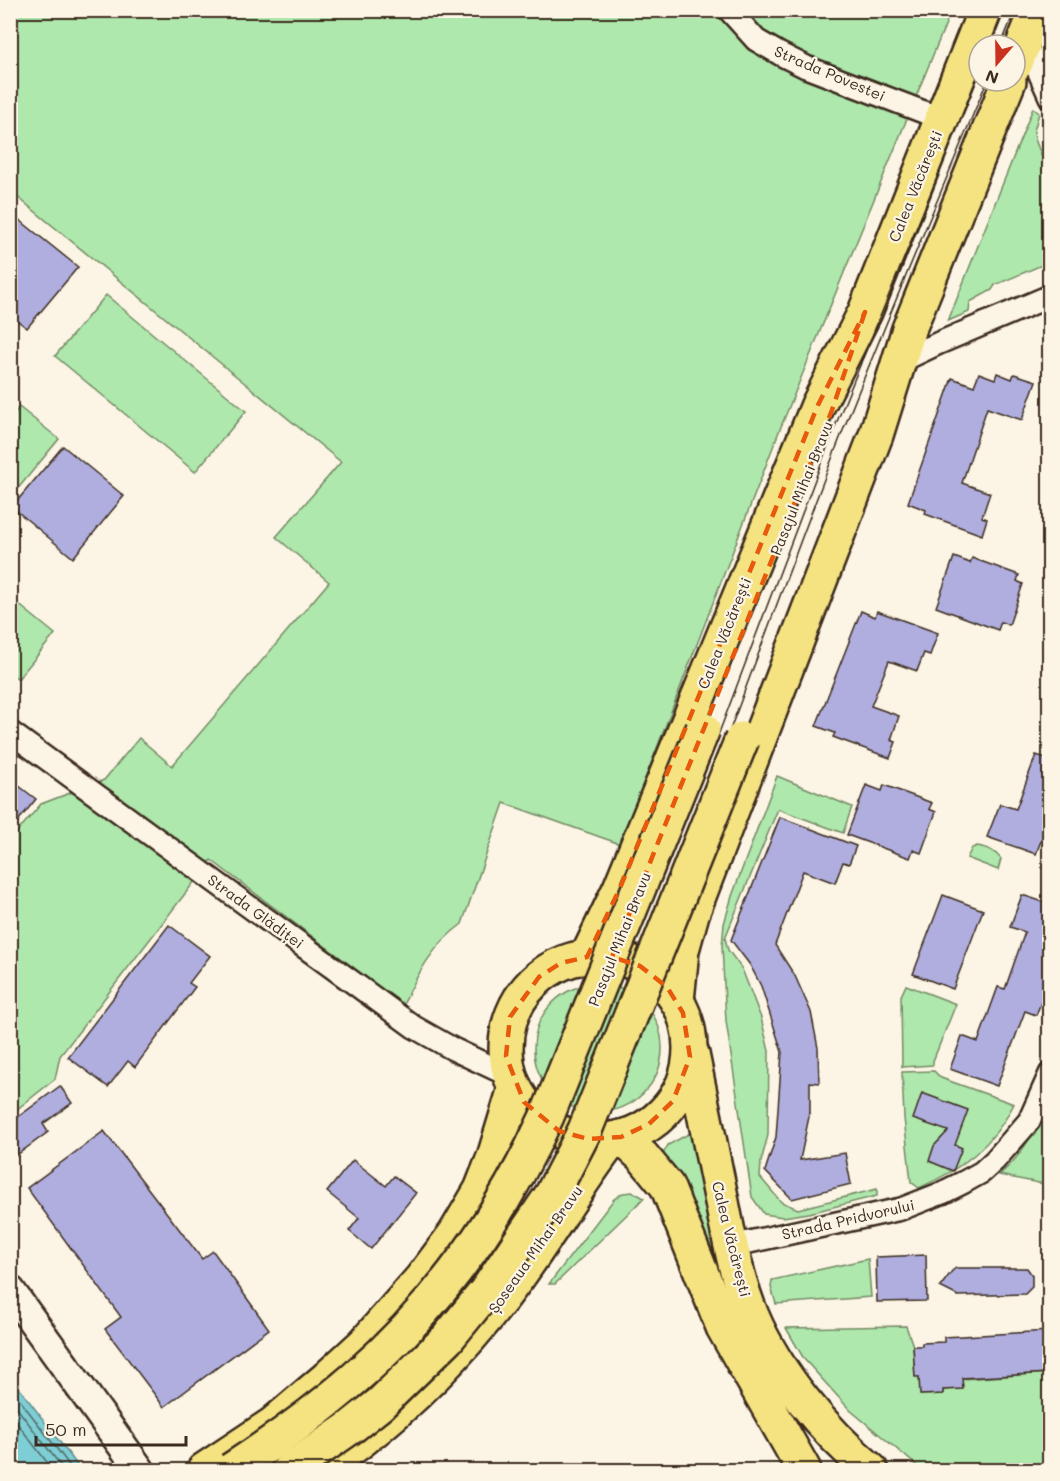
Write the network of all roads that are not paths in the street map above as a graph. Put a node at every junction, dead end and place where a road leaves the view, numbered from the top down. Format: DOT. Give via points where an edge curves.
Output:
graph roads {
  1 [pos="729,10"];
  2 [pos="986,10"];
  3 [pos="1037,10"];
  4 [pos="1027,36"];
  5 [pos="1027,64"];
  6 [pos="1004,93"];
  7 [pos="1050,97"];
  8 [pos="942,119"];
  9 [pos="1050,296"];
  10 [pos="865,312"];
  11 [pos="909,329"];
  12 [pos="899,362"];
  13 [pos="10,732"];
  14 [pos="587,957"];
  15 [pos="677,1001"];
  16 [pos="690,1040"];
  17 [pos="1050,1074"];
  18 [pos="513,1082"];
  19 [pos="617,1138"];
  20 [pos="731,1246"];
  21 [pos="10,1290"];
  22 [pos="140,1470"];
  23 [pos="204,1470"];
  24 [pos="231,1470"];
  25 [pos="289,1470"];
  26 [pos="315,1470"];
  27 [pos="804,1470"];
  28 [pos="871,1470"];
  1 -- 8 [label="street, Strada Povestei" via="756,40 780,54"];
  2 -- 8 [label="main road, Calea Văcărești"];
  3 -- 4 [label="main road"];
  5 -- 7 [label="street"];
  6 -- 11 [label="main road"];
  8 -- 10 [label="main road, Calea Văcărești"];
  9 -- 12 [label="street"];
  10 -- 14 [label="main road, Calea Văcărești" via="818,405 620,888"];
  10 -- 24 [label="main road, Pasajul Mihai Bravu, bridge" via="832,410 531,1150 474,1246 419,1315 378,1357 306,1418"];
  11 -- 12 [label="main road"];
  11 -- 25 [label="main road, bridge" via="863,427 585,1130 552,1194 488,1290 432,1354 380,1404"];
  12 -- 15 [label="main road" via="876,435 692,914 682,950"];
  13 -- 18 [label="street, Strada Glădiței" via="414,1027"];
  14 -- 15 [label="main road" via="617,958 640,966 667,987"];
  14 -- 18 [label="main road" via="549,970 519,1000 506,1037"];
  15 -- 16 [label="main road"];
  16 -- 19 [label="main road" via="687,1070 673,1101 649,1124"];
  16 -- 20 [label="main road, Calea Văcărești"];
  17 -- 20 [label="street, Strada Pridvorului" via="1029,1121 995,1160 964,1182 901,1209"];
  18 -- 19 [label="main road" via="535,1114 559,1131 588,1139"];
  18 -- 23 [label="main road" via="505,1125 485,1181 455,1234 422,1278 334,1372 273,1424"];
  19 -- 26 [label="main road, Șoseaua Mihai Bravu" via="592,1167 517,1279 468,1340 400,1408 351,1448"];
  19 -- 27 [label="main road" via="643,1157 667,1186 723,1327"];
  20 -- 28 [label="main road, Calea Văcărești" via="752,1315 773,1358 834,1435"];
  21 -- 22 [label="main road"];
}
